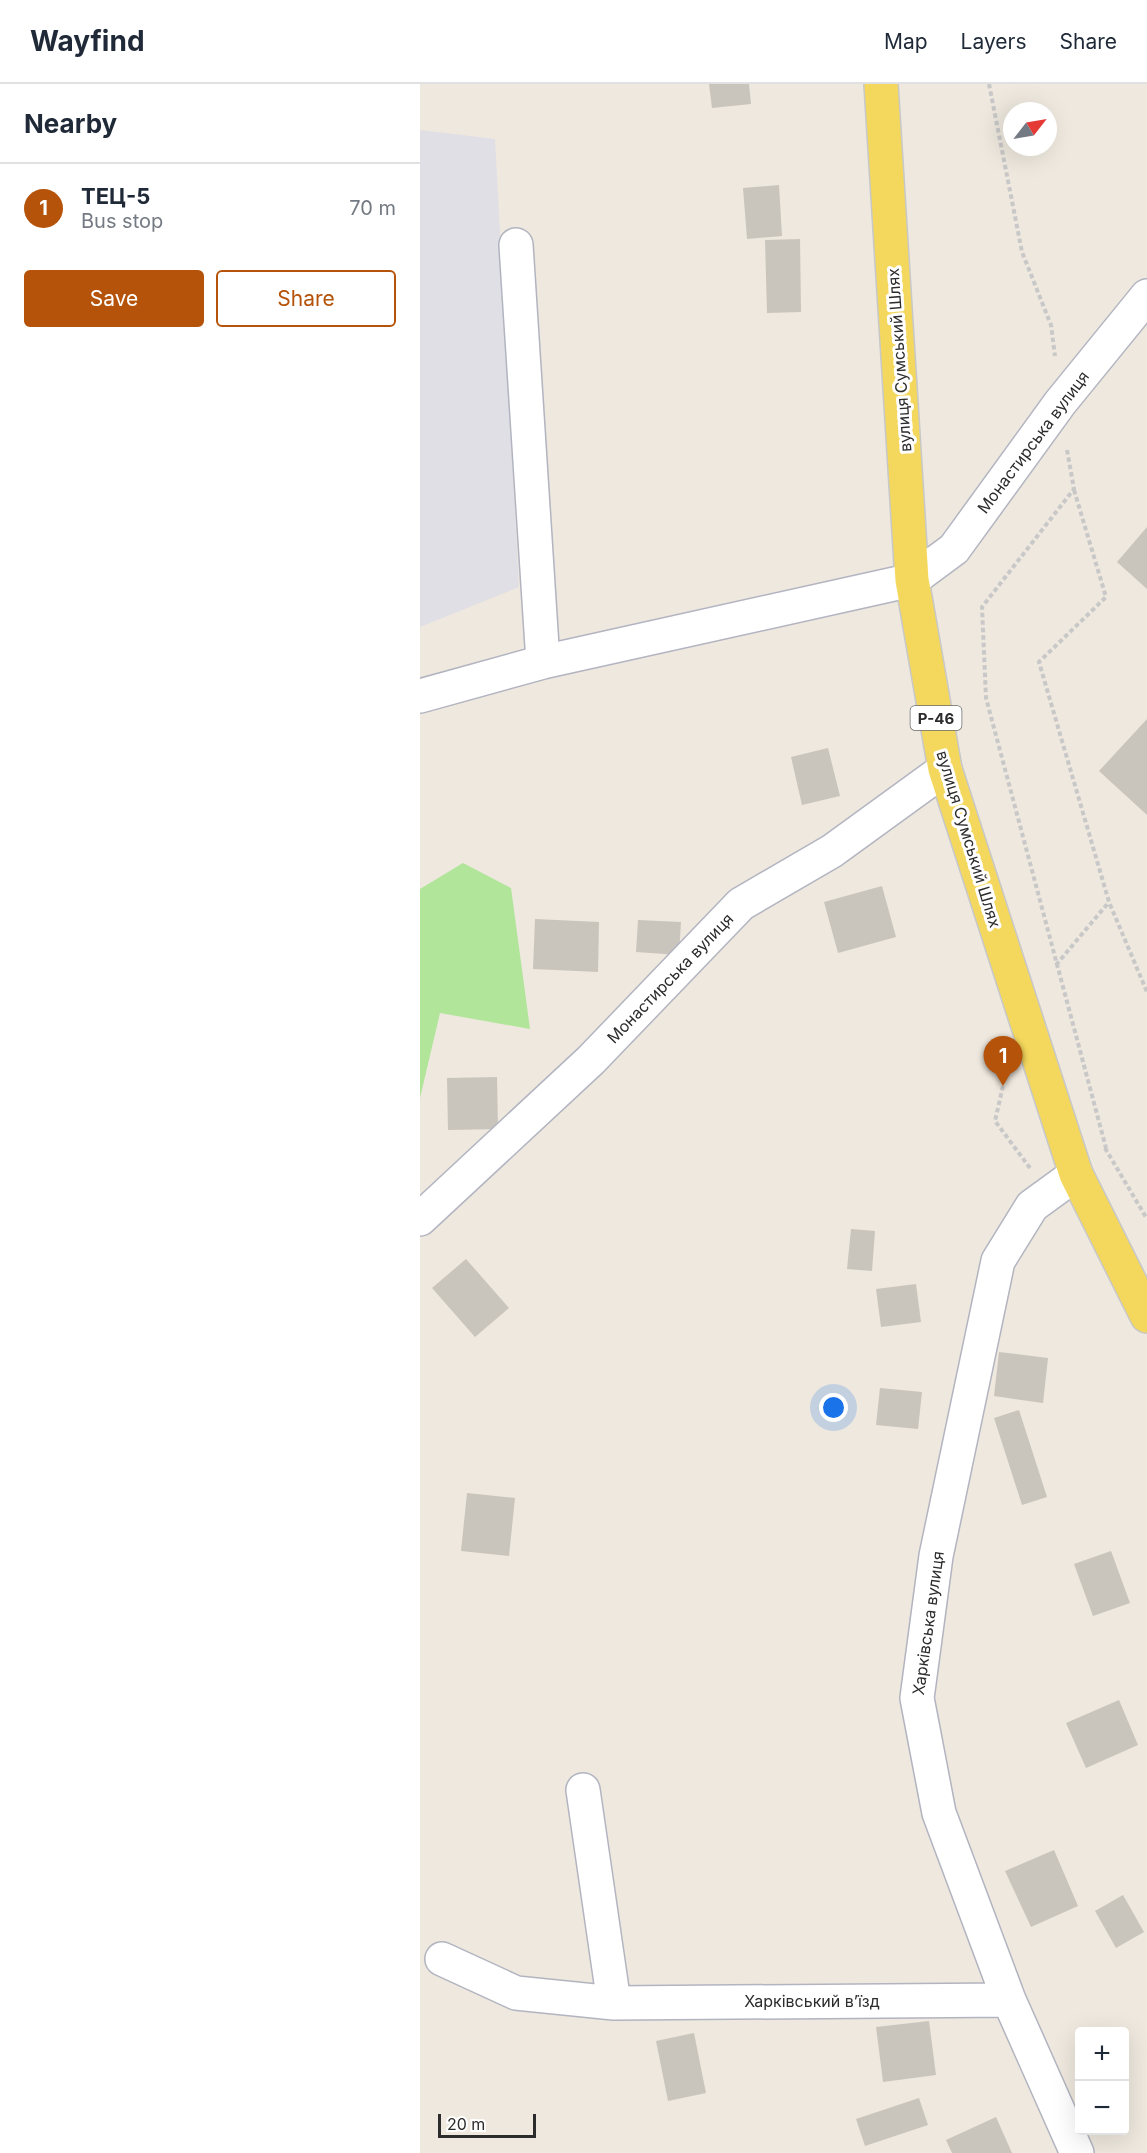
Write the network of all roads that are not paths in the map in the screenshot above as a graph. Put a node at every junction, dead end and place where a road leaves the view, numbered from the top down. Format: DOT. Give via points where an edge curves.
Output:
graph roads {
  1 [pos="881,84"];
  2 [pos="516,244"];
  3 [pos="1147,296"];
  4 [pos="912,580"];
  5 [pos="543,662"];
  6 [pos="420,696"];
  7 [pos="945,769"];
  8 [pos="1076,1174"];
  9 [pos="420,1219"];
  10 [pos="1147,1316"];
  11 [pos="583,1790"];
  12 [pos="442,1959"];
  13 [pos="1009,2000"];
  14 [pos="614,2003"];
  15 [pos="1077,2153"];
  1 -- 4 [label="main road, вулиця Сумський Шлях / Р-46"];
  2 -- 5 [label="street"];
  3 -- 4 [label="street, Монастирська вулиця" via="1060,403 954,549"];
  4 -- 5 [label="street"];
  4 -- 7 [label="main road, вулиця Сумський Шлях / Р-46"];
  5 -- 6 [label="street"];
  7 -- 8 [label="main road, вулиця Сумський Шлях / Р-46"];
  7 -- 9 [label="street, Монастирська вулиця" via="832,851 741,904 591,1060"];
  8 -- 10 [label="main road, вулиця Сумський Шлях / Р-46"];
  8 -- 13 [label="street, Харківська вулиця" via="1032,1206 999,1261 936,1556 917,1698 939,1813"];
  11 -- 14 [label="street"];
  12 -- 14 [label="street, Харківський в’їзд" via="516,1992"];
  13 -- 14 [label="street, Харківський в’їзд"];
  13 -- 15 [label="street, Харківська вулиця"];
}
